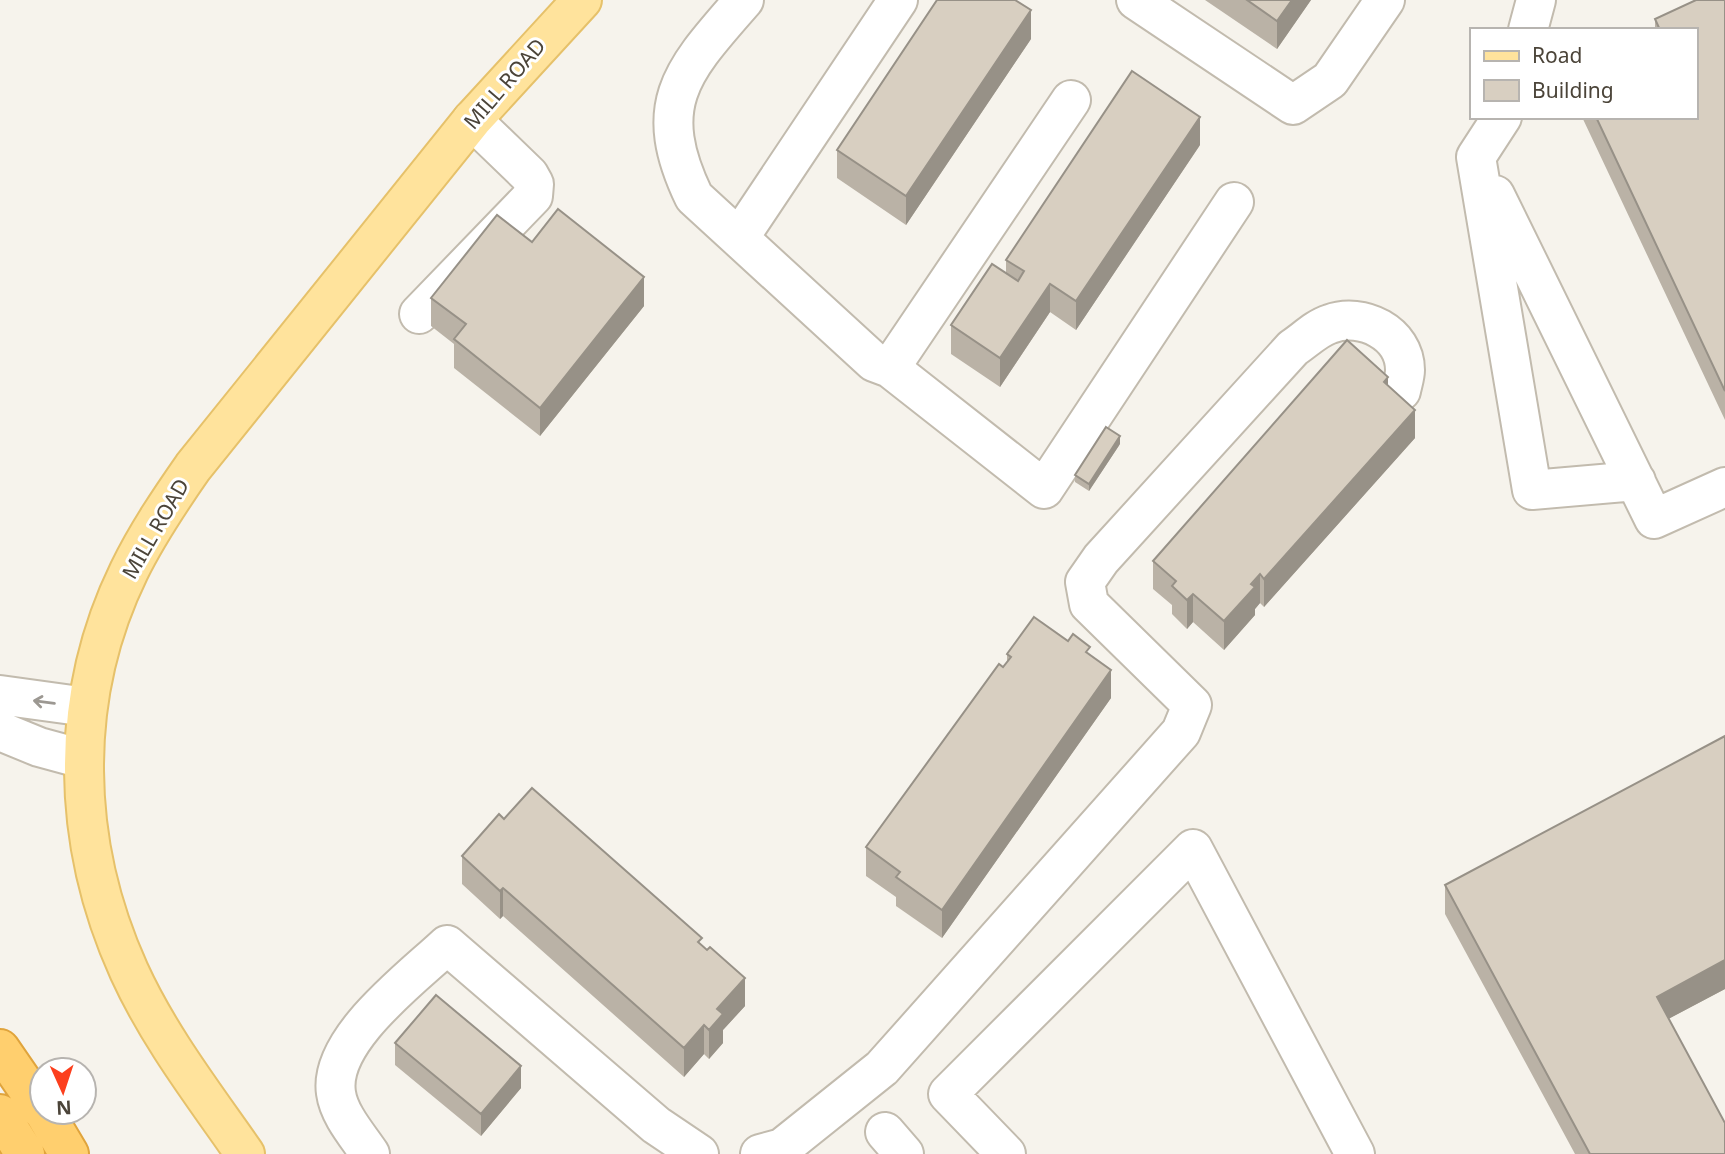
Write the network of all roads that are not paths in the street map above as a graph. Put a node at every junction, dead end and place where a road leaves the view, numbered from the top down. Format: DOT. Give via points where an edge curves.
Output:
graph roads {
  1 [pos="582,0"];
  2 [pos="744,0"];
  3 [pos="898,0"];
  4 [pos="1136,0"];
  5 [pos="1385,0"];
  6 [pos="1536,0"];
  7 [pos="1529,28"];
  8 [pos="1071,100"];
  9 [pos="1501,119"];
  10 [pos="472,120"];
  11 [pos="1476,157"];
  12 [pos="1234,202"];
  13 [pos="738,238"];
  14 [pos="419,314"];
  15 [pos="890,368"];
  16 [pos="1401,391"];
  17 [pos="1636,481"];
  18 [pos="1725,487"];
  19 [pos="0,695"];
  20 [pos="87,707"];
  21 [pos="0,731"];
  22 [pos="83,759"];
  23 [pos="0,1049"];
  24 [pos="28,1089"];
  25 [pos="0,1114"];
  26 [pos="52,1126"];
  27 [pos="25,1154"];
  28 [pos="69,1154"];
  29 [pos="245,1154"];
  30 [pos="370,1154"];
  31 [pos="699,1154"];
  32 [pos="760,1154"];
  33 [pos="1006,1154"];
  34 [pos="1355,1154"];
  1 -- 10 [label="main road, MILL ROAD"];
  2 -- 13 [label="lane" via="693,59 676,96 673,134 694,197"];
  3 -- 13 [label="lane"];
  4 -- 5 [label="lane" via="1293,106 1330,80"];
  6 -- 7 [label="lane"];
  8 -- 15 [label="lane"];
  9 -- 11 [label="lane"];
  10 -- 14 [label="lane" via="529,175 533,196"];
  10 -- 20 [label="main road, MILL ROAD" via="258,383 162,513 115,605"];
  11 -- 17 [label="lane"];
  11 -- 17 [label="lane" via="1532,491"];
  12 -- 15 [label="lane" via="1044,489"];
  13 -- 15 [label="lane" via="874,362"];
  16 -- 32 [label="lane" via="1405,370 1399,346 1385,333 1353,318 1328,324 1293,348 1101,559 1084,582 1088,604 1192,705 1181,732 882,1068 782,1147"];
  17 -- 18 [label="lane" via="1654,519"];
  20 -- 19 [label="lane, one-way"];
  20 -- 22 [label="main road, MILL ROAD"];
  21 -- 22 [label="lane"];
  22 -- 29 [label="main road, MILL ROAD" via="88,840 106,912 129,971 161,1031"];
  23 -- 24 [label="highway"];
  25 -- 27 [label="highway"];
  26 -- 28 [label="highway"];
  30 -- 31 [label="lane" via="337,1098 340,1060 379,1010 447,945 656,1125"];
  33 -- 34 [label="lane" via="948,1094 1193,849"];
}
